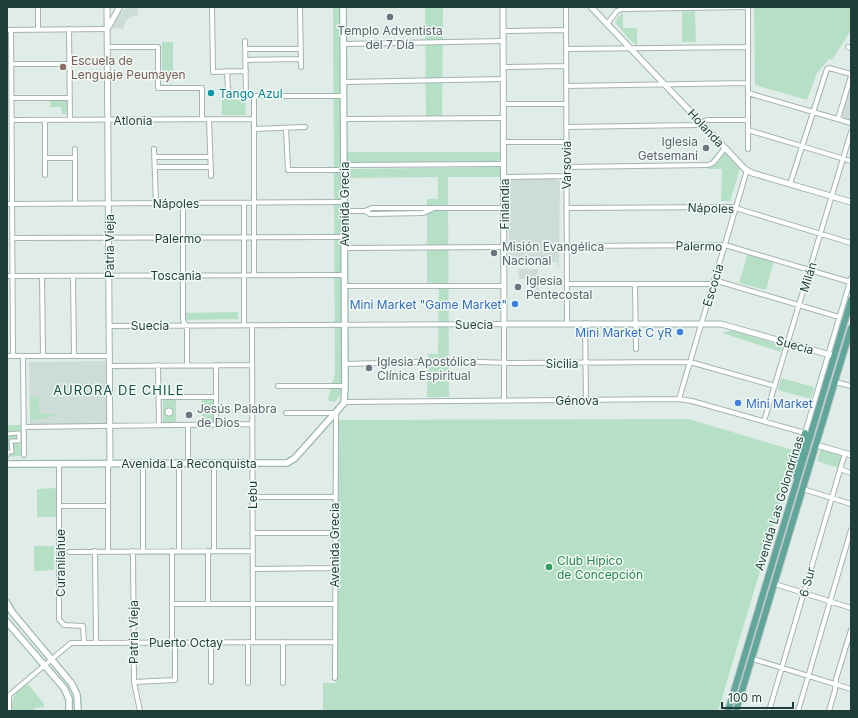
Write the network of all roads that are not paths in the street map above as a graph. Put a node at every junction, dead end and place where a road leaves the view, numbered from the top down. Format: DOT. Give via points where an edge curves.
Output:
graph roads {
  1 [pos="38,7"];
  2 [pos="108,7"];
  3 [pos="212,7"];
  4 [pos="300,7"];
  5 [pos="343,7"];
  6 [pos="503,7"];
  7 [pos="566,7"];
  8 [pos="591,7"];
  9 [pos="746,7"];
  10 [pos="120,8"];
  11 [pos="674,8"];
  12 [pos="607,24"];
  13 [pos="69,29"];
  14 [pos="108,29"];
  15 [pos="9,30"];
  16 [pos="38,30"];
  17 [pos="566,30"];
  18 [pos="503,31"];
  19 [pos="245,41"];
  20 [pos="503,41"];
  21 [pos="343,44"];
  22 [pos="108,47"];
  23 [pos="748,47"];
  24 [pos="566,48"];
  25 [pos="630,48"];
  26 [pos="246,49"];
  27 [pos="300,49"];
  28 [pos="246,60"];
  29 [pos="301,60"];
  30 [pos="11,64"];
  31 [pos="70,64"];
  32 [pos="566,66"];
  33 [pos="301,67"];
  34 [pos="503,67"];
  35 [pos="227,71"];
  36 [pos="246,71"];
  37 [pos="851,75"];
  38 [pos="503,79"];
  39 [pos="344,82"];
  40 [pos="748,83"];
  41 [pos="664,84"];
  42 [pos="566,86"];
  43 [pos="228,90"];
  44 [pos="748,93"];
  45 [pos="254,96"];
  46 [pos="344,96"];
  47 [pos="70,98"];
  48 [pos="10,101"];
  49 [pos="503,104"];
  50 [pos="566,104"];
  51 [pos="813,112"];
  52 [pos="503,118"];
  53 [pos="202,119"];
  54 [pos="209,119"];
  55 [pos="254,119"];
  56 [pos="344,119"];
  57 [pos="838,119"];
  58 [pos="12,120"];
  59 [pos="45,120"];
  60 [pos="70,120"];
  61 [pos="108,120"];
  62 [pos="748,120"];
  63 [pos="851,123"];
  64 [pos="702,124"];
  65 [pos="305,127"];
  66 [pos="566,127"];
  67 [pos="254,129"];
  68 [pos="286,129"];
  69 [pos="748,130"];
  70 [pos="851,132"];
  71 [pos="9,136"];
  72 [pos="503,142"];
  73 [pos="566,142"];
  74 [pos="802,146"];
  75 [pos="725,148"];
  76 [pos="75,149"];
  77 [pos="154,149"];
  78 [pos="748,149"];
  79 [pos="155,157"];
  80 [pos="210,157"];
  81 [pos="45,158"];
  82 [pos="75,158"];
  83 [pos="843,158"];
  84 [pos="851,161"];
  85 [pos="503,164"];
  86 [pos="566,166"];
  87 [pos="156,167"];
  88 [pos="211,167"];
  89 [pos="344,167"];
  90 [pos="10,170"];
  91 [pos="747,170"];
  92 [pos="45,176"];
  93 [pos="211,176"];
  94 [pos="566,176"];
  95 [pos="504,177"];
  96 [pos="790,184"];
  97 [pos="832,196"];
  98 [pos="244,202"];
  99 [pos="254,202"];
  100 [pos="344,202"];
  101 [pos="851,202"];
  102 [pos="74,203"];
  103 [pos="109,203"];
  104 [pos="156,203"];
  105 [pos="183,203"];
  106 [pos="7,204"];
  107 [pos="12,204"];
  108 [pos="504,208"];
  109 [pos="566,208"];
  110 [pos="736,208"];
  111 [pos="344,211"];
  112 [pos="821,233"];
  113 [pos="344,237"];
  114 [pos="12,238"];
  115 [pos="109,238"];
  116 [pos="183,238"];
  117 [pos="244,238"];
  118 [pos="254,238"];
  119 [pos="851,242"];
  120 [pos="725,245"];
  121 [pos="566,246"];
  122 [pos="504,247"];
  123 [pos="345,248"];
  124 [pos="810,270"];
  125 [pos="183,275"];
  126 [pos="244,275"];
  127 [pos="254,275"];
  128 [pos="345,275"];
  129 [pos="7,276"];
  130 [pos="13,276"];
  131 [pos="42,276"];
  132 [pos="73,276"];
  133 [pos="109,276"];
  134 [pos="850,280"];
  135 [pos="714,282"];
  136 [pos="566,284"];
  137 [pos="635,284"];
  138 [pos="345,286"];
  139 [pos="504,286"];
  140 [pos="851,300"];
  141 [pos="799,305"];
  142 [pos="839,317"];
  143 [pos="585,323"];
  144 [pos="636,323"];
  145 [pos="702,323"];
  146 [pos="244,324"];
  147 [pos="252,324"];
  148 [pos="345,324"];
  149 [pos="504,324"];
  150 [pos="567,324"];
  151 [pos="185,325"];
  152 [pos="110,326"];
  153 [pos="851,328"];
  154 [pos="788,342"];
  155 [pos="636,349"];
  156 [pos="844,351"];
  157 [pos="831,355"];
  158 [pos="7,356"];
  159 [pos="13,356"];
  160 [pos="23,356"];
  161 [pos="43,356"];
  162 [pos="74,356"];
  163 [pos="110,356"];
  164 [pos="504,362"];
  165 [pos="690,362"];
  166 [pos="586,363"];
  167 [pos="252,364"];
  168 [pos="345,364"];
  169 [pos="158,365"];
  170 [pos="187,365"];
  171 [pos="216,365"];
  172 [pos="110,366"];
  173 [pos="840,367"];
  174 [pos="835,382"];
  175 [pos="278,386"];
  176 [pos="345,386"];
  177 [pos="775,386"];
  178 [pos="851,386"];
  179 [pos="216,397"];
  180 [pos="159,398"];
  181 [pos="679,399"];
  182 [pos="504,400"];
  183 [pos="586,400"];
  184 [pos="345,402"];
  185 [pos="336,412"];
  186 [pos="286,413"];
  187 [pos="764,421"];
  188 [pos="252,424"];
  189 [pos="188,425"];
  190 [pos="216,425"];
  191 [pos="110,426"];
  192 [pos="159,426"];
  193 [pos="24,427"];
  194 [pos="805,433"];
  195 [pos="7,434"];
  196 [pos="816,445"];
  197 [pos="849,453"];
  198 [pos="24,455"];
  199 [pos="7,456"];
  200 [pos="179,463"];
  201 [pos="188,463"];
  202 [pos="214,463"];
  203 [pos="252,463"];
  204 [pos="7,464"];
  205 [pos="59,464"];
  206 [pos="110,464"];
  207 [pos="143,464"];
  208 [pos="840,469"];
  209 [pos="851,473"];
  210 [pos="795,488"];
  211 [pos="803,489"];
  212 [pos="252,497"];
  213 [pos="334,497"];
  214 [pos="832,498"];
  215 [pos="851,504"];
  216 [pos="60,506"];
  217 [pos="108,506"];
  218 [pos="851,530"];
  219 [pos="253,533"];
  220 [pos="334,533"];
  221 [pos="108,551"];
  222 [pos="133,551"];
  223 [pos="143,551"];
  224 [pos="172,551"];
  225 [pos="179,551"];
  226 [pos="208,551"];
  227 [pos="214,551"];
  228 [pos="253,551"];
  229 [pos="69,552"];
  230 [pos="95,552"];
  231 [pos="253,568"];
  232 [pos="334,568"];
  233 [pos="775,584"];
  234 [pos="804,593"];
  235 [pos="830,601"];
  236 [pos="7,603"];
  237 [pos="172,604"];
  238 [pos="208,604"];
  239 [pos="253,604"];
  240 [pos="334,604"];
  241 [pos="851,608"];
  242 [pos="7,622"];
  243 [pos="851,630"];
  244 [pos="84,642"];
  245 [pos="96,642"];
  246 [pos="133,642"];
  247 [pos="174,642"];
  248 [pos="212,642"];
  249 [pos="248,642"];
  250 [pos="253,642"];
  251 [pos="283,642"];
  252 [pos="334,642"];
  253 [pos="747,649"];
  254 [pos="51,658"];
  255 [pos="752,659"];
  256 [pos="44,665"];
  257 [pos="781,668"];
  258 [pos="808,676"];
  259 [pos="335,678"];
  260 [pos="134,682"];
  261 [pos="211,682"];
  262 [pos="283,682"];
  263 [pos="248,683"];
  264 [pos="835,684"];
  265 [pos="851,689"];
  266 [pos="8,696"];
  267 [pos="8,709"];
  268 [pos="69,711"];
  269 [pos="78,711"];
  270 [pos="140,711"];
  271 [pos="728,711"];
  272 [pos="736,711"];
  273 [pos="769,711"];
  274 [pos="798,711"];
  275 [pos="829,711"];
  1 -- 16 [label="street"];
  2 -- 10 [label="street"];
  2 -- 14 [label="street, Patria Vieja"];
  3 -- 35 [label="street" via="213,72"];
  4 -- 27 [label="street"];
  5 -- 21 [label="main road, Avenida Grecia"];
  6 -- 18 [label="street, Finlandia"];
  7 -- 17 [label="street, Varsovia"];
  8 -- 12 [label="street, Holanda"];
  9 -- 11 [label="street"];
  9 -- 23 [label="street"];
  10 -- 14 [label="street, Patria Vieja"];
  11 -- 12 [label="street" via="620,9"];
  12 -- 25 [label="street, Holanda"];
  13 -- 14 [label="street"];
  13 -- 16 [label="street"];
  13 -- 31 [label="street"];
  14 -- 22 [label="street, Patria Vieja"];
  15 -- 16 [label="street"];
  15 -- 30 [label="street"];
  17 -- 18 [label="street"];
  17 -- 24 [label="street, Varsovia"];
  18 -- 20 [label="street, Finlandia"];
  19 -- 26 [label="street"];
  20 -- 21 [label="street"];
  20 -- 34 [label="street, Finlandia"];
  21 -- 39 [label="main road, Avenida Grecia"];
  22 -- 53 [label="street" via="158,47 158,88 202,88"];
  22 -- 61 [label="street, Patria Vieja"];
  23 -- 25 [label="street"];
  23 -- 40 [label="street"];
  24 -- 25 [label="street"];
  24 -- 32 [label="street, Varsovia"];
  25 -- 41 [label="street, Holanda"];
  26 -- 27 [label="street"];
  26 -- 28 [label="street"];
  27 -- 29 [label="street"];
  28 -- 29 [label="street"];
  28 -- 36 [label="street"];
  29 -- 33 [label="street"];
  30 -- 31 [label="street"];
  30 -- 48 [label="street"];
  31 -- 47 [label="street"];
  32 -- 34 [label="street"];
  32 -- 42 [label="street, Varsovia"];
  34 -- 38 [label="street, Finlandia"];
  35 -- 36 [label="street"];
  35 -- 43 [label="street"];
  36 -- 45 [label="street" via="246,96"];
  37 -- 51 [label="street" via="828,68"];
  37 -- 57 [label="street"];
  38 -- 39 [label="street"];
  38 -- 49 [label="street, Finlandia"];
  39 -- 46 [label="main road, Avenida Grecia"];
  40 -- 41 [label="street"];
  40 -- 44 [label="street"];
  41 -- 42 [label="street"];
  41 -- 64 [label="street, Holanda"];
  42 -- 50 [label="street, Varsovia"];
  44 -- 51 [label="street"];
  44 -- 62 [label="street"];
  45 -- 46 [label="street"];
  45 -- 55 [label="street"];
  46 -- 56 [label="main road, Avenida Grecia"];
  47 -- 48 [label="street"];
  47 -- 60 [label="street"];
  48 -- 58 [label="street"];
  49 -- 50 [label="street"];
  49 -- 52 [label="street, Finlandia"];
  50 -- 66 [label="street, Varsovia"];
  51 -- 57 [label="street"];
  51 -- 74 [label="street"];
  52 -- 56 [label="street"];
  52 -- 72 [label="street, Finlandia"];
  53 -- 54 [label="street, Atlonia"];
  53 -- 61 [label="street, Atlonia"];
  54 -- 55 [label="street, Atlonia"];
  54 -- 80 [label="street"];
  55 -- 67 [label="street"];
  56 -- 89 [label="main road, Avenida Grecia"];
  57 -- 63 [label="street"];
  58 -- 59 [label="street, Atlonia"];
  58 -- 71 [label="street"];
  59 -- 60 [label="street, Atlonia"];
  59 -- 81 [label="street"];
  60 -- 61 [label="street, Atlonia"];
  61 -- 103 [label="street, Patria Vieja"];
  62 -- 64 [label="street" via="708,120"];
  62 -- 69 [label="street"];
  64 -- 66 [label="street"];
  64 -- 75 [label="street, Holanda"];
  65 -- 68 [label="street"];
  66 -- 73 [label="street, Varsovia"];
  67 -- 68 [label="street"];
  67 -- 99 [label="street"];
  68 -- 89 [label="street" via="289,170"];
  69 -- 74 [label="street"];
  69 -- 78 [label="street"];
  70 -- 83 [label="street, Milán"];
  71 -- 90 [label="street"];
  72 -- 73 [label="street"];
  72 -- 85 [label="street, Finlandia"];
  73 -- 86 [label="street, Varsovia"];
  74 -- 83 [label="street"];
  74 -- 96 [label="street"];
  75 -- 86 [label="street" via="713,163 708,165"];
  75 -- 91 [label="street, Holanda"];
  76 -- 82 [label="street"];
  77 -- 79 [label="street"];
  79 -- 80 [label="street"];
  79 -- 87 [label="street"];
  80 -- 88 [label="street"];
  81 -- 82 [label="street"];
  81 -- 92 [label="street"];
  82 -- 102 [label="street"];
  83 -- 84 [label="street"];
  83 -- 97 [label="street, Milán"];
  85 -- 89 [label="street"];
  85 -- 95 [label="street, Finlandia"];
  86 -- 94 [label="street, Varsovia"];
  87 -- 88 [label="street"];
  87 -- 104 [label="street"];
  88 -- 93 [label="street"];
  89 -- 100 [label="main road, Avenida Grecia"];
  90 -- 107 [label="street"];
  91 -- 96 [label="street, Holanda"];
  91 -- 110 [label="street, Escocia"];
  94 -- 95 [label="street"];
  94 -- 109 [label="street, Varsovia"];
  95 -- 108 [label="street, Finlandia"];
  96 -- 97 [label="street, Holanda"];
  97 -- 101 [label="street, Holanda"];
  97 -- 112 [label="street, Milán"];
  98 -- 99 [label="street, Nápoles"];
  98 -- 105 [label="street, Nápoles"];
  98 -- 117 [label="street"];
  99 -- 100 [label="street, Nápoles"];
  99 -- 118 [label="street"];
  100 -- 111 [label="main road, Avenida Grecia"];
  102 -- 103 [label="street, Nápoles"];
  102 -- 107 [label="street, Nápoles"];
  103 -- 104 [label="street, Nápoles"];
  103 -- 115 [label="street, Patria Vieja"];
  104 -- 105 [label="street, Nápoles"];
  105 -- 116 [label="street"];
  106 -- 107 [label="street, Nápoles"];
  107 -- 114 [label="street"];
  108 -- 111 [label="street" via="372,208 365,211"];
  108 -- 122 [label="street, Finlandia"];
  109 -- 110 [label="street, Nápoles"];
  109 -- 121 [label="street, Varsovia"];
  110 -- 112 [label="street, Nápoles"];
  110 -- 120 [label="street, Escocia"];
  111 -- 113 [label="main road, Avenida Grecia"];
  112 -- 119 [label="street, Nápoles"];
  112 -- 124 [label="street, Milán"];
  113 -- 118 [label="street, Palermo"];
  113 -- 123 [label="main road, Avenida Grecia"];
  114 -- 115 [label="street, Palermo"];
  114 -- 130 [label="street"];
  115 -- 116 [label="street, Palermo"];
  115 -- 133 [label="street, Patria Vieja"];
  116 -- 117 [label="street, Palermo"];
  116 -- 125 [label="street"];
  117 -- 118 [label="street, Palermo"];
  117 -- 126 [label="street"];
  118 -- 127 [label="street"];
  120 -- 121 [label="street, Palermo"];
  120 -- 124 [label="street, Palermo"];
  120 -- 135 [label="street, Escocia"];
  121 -- 136 [label="street, Varsovia"];
  122 -- 123 [label="street"];
  122 -- 139 [label="street, Finlandia"];
  123 -- 128 [label="main road, Avenida Grecia"];
  124 -- 134 [label="street, Palermo"];
  124 -- 141 [label="street, Milán"];
  125 -- 126 [label="street, Toscania"];
  125 -- 133 [label="street, Toscania"];
  125 -- 151 [label="street"];
  126 -- 127 [label="street, Toscania"];
  126 -- 146 [label="street"];
  127 -- 128 [label="street, Toscania"];
  128 -- 138 [label="main road, Avenida Grecia"];
  129 -- 130 [label="street, Toscania"];
  130 -- 131 [label="street, Toscania"];
  130 -- 159 [label="street"];
  131 -- 132 [label="street, Toscania"];
  131 -- 161 [label="street"];
  132 -- 133 [label="street, Toscania"];
  132 -- 162 [label="street"];
  133 -- 152 [label="street, Patria Vieja"];
  134 -- 142 [label="street, Avenida Las Golondrinas"];
  135 -- 137 [label="street"];
  135 -- 141 [label="street"];
  135 -- 145 [label="street, Escocia"];
  136 -- 137 [label="street"];
  136 -- 150 [label="street, Varsovia"];
  137 -- 144 [label="street"];
  138 -- 139 [label="street"];
  138 -- 148 [label="main road, Avenida Grecia"];
  139 -- 149 [label="street, Finlandia"];
  140 -- 157 [label="main road, Avenida Las Golondrinas"];
  141 -- 142 [label="street"];
  141 -- 154 [label="street, Milán"];
  142 -- 157 [label="street, Avenida Las Golondrinas"];
  143 -- 144 [label="street, Suecia"];
  143 -- 150 [label="street, Suecia"];
  143 -- 166 [label="street"];
  144 -- 145 [label="street, Suecia"];
  144 -- 155 [label="street"];
  145 -- 154 [label="street, Suecia" via="729,325"];
  145 -- 165 [label="street, Escocia"];
  146 -- 147 [label="street, Suecia"];
  146 -- 151 [label="street, Suecia"];
  147 -- 148 [label="street, Suecia"];
  147 -- 167 [label="street, Lebu"];
  148 -- 149 [label="street, Suecia"];
  148 -- 168 [label="main road, Avenida Grecia"];
  149 -- 150 [label="street, Suecia"];
  149 -- 164 [label="street, Finlandia"];
  151 -- 152 [label="street, Suecia"];
  151 -- 170 [label="street"];
  152 -- 163 [label="street, Patria Vieja"];
  153 -- 156 [label="main road, Avenida Las Golondrinas"];
  154 -- 157 [label="street, Suecia"];
  154 -- 177 [label="street, Milán"];
  156 -- 157 [label="main road"];
  156 -- 173 [label="main road, Avenida Las Golondrinas"];
  157 -- 173 [label="main road"];
  157 -- 194 [label="street, Avenida Las Golondrinas"];
  157 -- 210 [label="main road, Avenida Las Golondrinas"];
  158 -- 159 [label="street"];
  159 -- 160 [label="street"];
  160 -- 161 [label="street"];
  160 -- 193 [label="street"];
  161 -- 162 [label="street"];
  162 -- 163 [label="street"];
  163 -- 172 [label="street, Patria Vieja"];
  164 -- 166 [label="street, Sicilia"];
  164 -- 168 [label="street, Sicilia"];
  164 -- 182 [label="street, Finlandia"];
  165 -- 166 [label="street, Sicilia"];
  165 -- 177 [label="street, Sicilia"];
  165 -- 181 [label="street, Escocia"];
  166 -- 183 [label="street"];
  167 -- 171 [label="street"];
  167 -- 188 [label="street, Lebu"];
  168 -- 176 [label="main road, Avenida Grecia"];
  169 -- 170 [label="street"];
  169 -- 172 [label="street"];
  169 -- 180 [label="street"];
  170 -- 171 [label="street"];
  171 -- 179 [label="street"];
  172 -- 191 [label="street, Patria Vieja"];
  173 -- 174 [label="main road, Avenida Las Golondrinas"];
  174 -- 178 [label="street"];
  174 -- 196 [label="main road, Avenida Las Golondrinas"];
  175 -- 176 [label="street"];
  176 -- 184 [label="main road, Avenida Grecia"];
  177 -- 187 [label="street, Milán"];
  179 -- 180 [label="street"];
  179 -- 190 [label="street"];
  180 -- 192 [label="street"];
  181 -- 183 [label="street, Génova"];
  181 -- 187 [label="street, Génova"];
  182 -- 183 [label="street, Génova"];
  182 -- 184 [label="street, Génova"];
  184 -- 185 [label="main road, Avenida La Reconquista"];
  185 -- 186 [label="street"];
  185 -- 203 [label="main road, Avenida La Reconquista" via="293,460 287,463"];
  185 -- 213 [label="street, Avenida Grecia"];
  187 -- 194 [label="street, Génova"];
  188 -- 190 [label="street"];
  188 -- 203 [label="street, Lebu"];
  189 -- 190 [label="street"];
  189 -- 192 [label="street"];
  189 -- 201 [label="street"];
  191 -- 192 [label="street"];
  191 -- 193 [label="street"];
  191 -- 206 [label="street, Patria Vieja"];
  193 -- 198 [label="street"];
  194 -- 210 [label="main road"];
  195 -- 199 [label="street" via="18,433 19,441 11,441 12,452 8,452"];
  196 -- 197 [label="street"];
  196 -- 211 [label="main road, Avenida Las Golondrinas"];
  197 -- 208 [label="street, 6 Sur"];
  200 -- 201 [label="main road, Avenida La Reconquista"];
  200 -- 207 [label="main road, Avenida La Reconquista"];
  200 -- 225 [label="street"];
  201 -- 202 [label="main road, Avenida La Reconquista"];
  202 -- 203 [label="main road, Avenida La Reconquista"];
  202 -- 227 [label="street"];
  203 -- 212 [label="street, Lebu"];
  204 -- 205 [label="main road, Avenida La Reconquista"];
  205 -- 206 [label="main road, Avenida La Reconquista"];
  205 -- 216 [label="street, Curanilahue"];
  206 -- 207 [label="main road, Avenida La Reconquista"];
  206 -- 217 [label="street"];
  207 -- 223 [label="street"];
  208 -- 209 [label="street"];
  208 -- 214 [label="street, 6 Sur"];
  210 -- 253 [label="main road, Avenida Las Golondrinas"];
  211 -- 214 [label="street"];
  211 -- 233 [label="main road, Avenida Las Golondrinas"];
  212 -- 213 [label="street"];
  212 -- 219 [label="street, Lebu"];
  213 -- 220 [label="street, Avenida Grecia"];
  214 -- 215 [label="street"];
  214 -- 234 [label="street, 6 Sur"];
  216 -- 217 [label="street"];
  216 -- 244 [label="street, Curanilahue" via="59,619 65,626 83,626"];
  217 -- 221 [label="street"];
  218 -- 235 [label="street"];
  219 -- 220 [label="street"];
  219 -- 228 [label="street, Lebu"];
  220 -- 232 [label="street, Avenida Grecia"];
  221 -- 222 [label="street"];
  221 -- 230 [label="street"];
  222 -- 223 [label="street"];
  222 -- 246 [label="street, Patria Vieja"];
  223 -- 224 [label="street"];
  224 -- 225 [label="street"];
  224 -- 237 [label="street"];
  225 -- 226 [label="street"];
  226 -- 227 [label="street"];
  226 -- 238 [label="street"];
  227 -- 228 [label="street"];
  228 -- 231 [label="street, Lebu"];
  229 -- 230 [label="street"];
  230 -- 245 [label="street"];
  231 -- 232 [label="street"];
  231 -- 239 [label="street, Lebu"];
  232 -- 240 [label="street, Avenida Grecia"];
  233 -- 234 [label="street"];
  233 -- 255 [label="main road, Avenida Las Golondrinas"];
  234 -- 235 [label="street"];
  234 -- 257 [label="street, 6 Sur"];
  235 -- 241 [label="street"];
  235 -- 258 [label="street"];
  236 -- 254 [label="main road"];
  237 -- 238 [label="street"];
  237 -- 247 [label="street"];
  238 -- 239 [label="street"];
  239 -- 240 [label="street"];
  239 -- 250 [label="street, Lebu"];
  240 -- 252 [label="street, Avenida Grecia"];
  242 -- 256 [label="main road"];
  243 -- 264 [label="street"];
  244 -- 245 [label="street, Puerto Octay"];
  244 -- 254 [label="street, Puerto Octay" via="69,643"];
  245 -- 246 [label="street, Puerto Octay"];
  246 -- 247 [label="street, Puerto Octay"];
  246 -- 260 [label="street, Patria Vieja"];
  247 -- 248 [label="street, Puerto Octay"];
  247 -- 260 [label="street" via="175,680"];
  248 -- 249 [label="street, Puerto Octay"];
  248 -- 261 [label="street"];
  249 -- 250 [label="street, Puerto Octay"];
  249 -- 263 [label="street"];
  250 -- 251 [label="street, Puerto Octay"];
  251 -- 252 [label="street, Puerto Octay"];
  251 -- 262 [label="street"];
  252 -- 259 [label="street, Avenida Grecia"];
  253 -- 255 [label="main road"];
  253 -- 271 [label="main road, Avenida Las Golondrinas"];
  254 -- 256 [label="street, Puerto Octay"];
  254 -- 269 [label="main road" via="74,688 78,698"];
  255 -- 257 [label="street"];
  255 -- 272 [label="main road, Avenida Las Golondrinas"];
  256 -- 266 [label="street, Puerto Octay"];
  256 -- 268 [label="main road" via="66,691"];
  257 -- 258 [label="street"];
  257 -- 273 [label="street, 6 Sur"];
  258 -- 264 [label="street"];
  258 -- 274 [label="street"];
  260 -- 270 [label="street, Patria Vieja"];
  264 -- 265 [label="street"];
  264 -- 275 [label="street"];
  266 -- 267 [label="street, Puerto Octay"];
}
